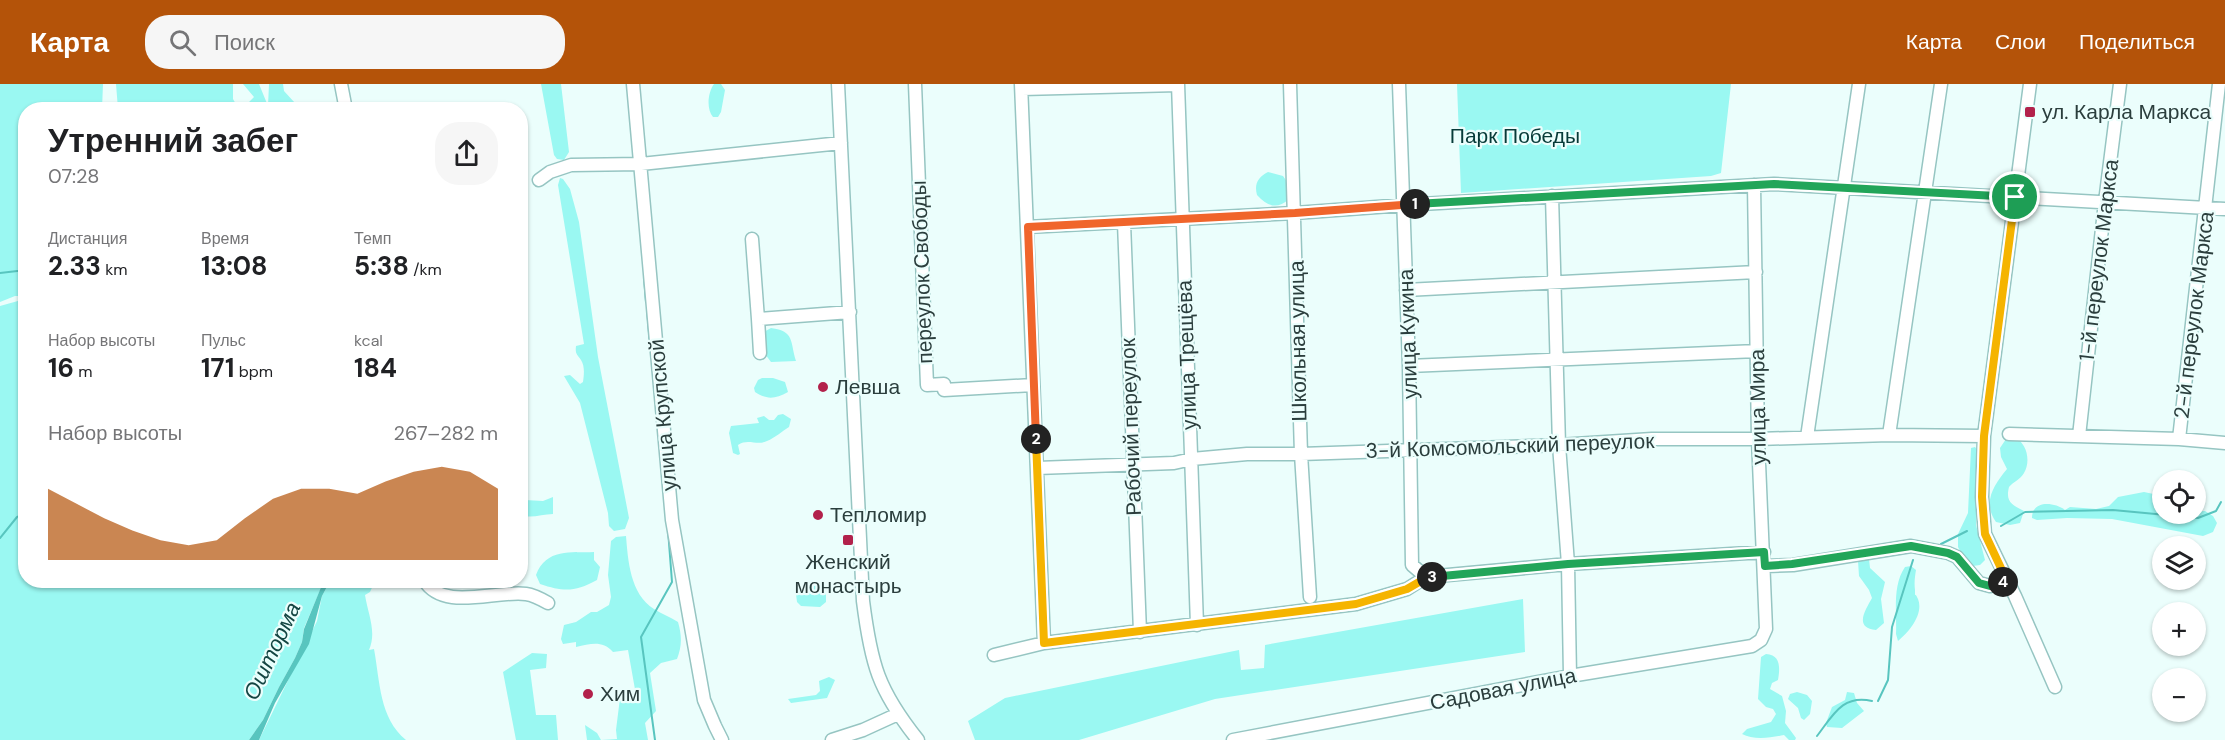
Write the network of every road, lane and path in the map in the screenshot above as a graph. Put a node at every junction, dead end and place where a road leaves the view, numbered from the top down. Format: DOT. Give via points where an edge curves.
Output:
graph roads {
  1 [pos="341,84"];
  2 [pos="633,84"];
  3 [pos="838,84"];
  4 [pos="915,84"];
  5 [pos="1178,84"];
  6 [pos="1290,84"];
  7 [pos="1399,84"];
  8 [pos="1859,84"];
  9 [pos="1941,84"];
  10 [pos="2030,84"];
  11 [pos="2120,84"];
  12 [pos="2219,84"];
  13 [pos="1021,86"];
  14 [pos="344,102"];
  15 [pos="841,143"];
  16 [pos="641,164"];
  17 [pos="539,180"];
  18 [pos="1754,185"];
  19 [pos="1843,187"];
  20 [pos="1925,191"];
  21 [pos="1552,196"];
  22 [pos="2015,197"];
  23 [pos="2105,202"];
  24 [pos="1404,205"];
  25 [pos="2206,208"];
  26 [pos="2225,209"];
  27 [pos="1295,213"];
  28 [pos="1182,219"];
  29 [pos="1124,223"];
  30 [pos="1028,227"];
  31 [pos="752,239"];
  32 [pos="1756,272"];
  33 [pos="1555,281"];
  34 [pos="1406,290"];
  35 [pos="850,312"];
  36 [pos="758,319"];
  37 [pos="1757,351"];
  38 [pos="760,353"];
  39 [pos="1557,358"];
  40 [pos="1409,366"];
  41 [pos="1033,385"];
  42 [pos="2010,434"];
  43 [pos="1889,435"];
  44 [pos="1984,436"];
  45 [pos="2079,436"];
  46 [pos="1807,437"];
  47 [pos="1758,439"];
  48 [pos="2179,439"];
  49 [pos="2225,443"];
  50 [pos="1559,445"];
  51 [pos="1411,450"];
  52 [pos="1301,454"];
  53 [pos="1192,459"];
  54 [pos="1133,465"];
  55 [pos="1037,468"];
  56 [pos="1764,552"];
  57 [pos="1568,564"];
  58 [pos="1765,566"];
  59 [pos="1426,578"];
  60 [pos="2007,581"];
  61 [pos="430,588"];
  62 [pos="1310,597"];
  63 [pos="548,603"];
  64 [pos="1197,625"];
  65 [pos="1766,629"];
  66 [pos="1140,632"];
  67 [pos="1044,643"];
  68 [pos="994,656"];
  69 [pos="1570,676"];
  70 [pos="2055,687"];
  71 [pos="898,714"];
  72 [pos="722,740"];
  73 [pos="832,740"];
  74 [pos="918,740"];
  75 [pos="1233,740"];
  1 -- 14 [label="street"];
  2 -- 16 [label="street, улица Крупской"];
  3 -- 15 [label="street"];
  4 -- 41 [label="street, переулок Свободы" via="927,385 944,384 944,390"];
  5 -- 13 [label="street"];
  5 -- 28 [label="street, улица Трещёва"];
  6 -- 27 [label="street, Школьная улица"];
  7 -- 24 [label="street, улица Кукина"];
  8 -- 19 [label="street"];
  9 -- 20 [label="street"];
  10 -- 22 [label="street"];
  11 -- 23 [label="street, 1-й переулок Маркса"];
  12 -- 25 [label="street, 2-й переулок Маркса"];
  13 -- 30 [label="street"];
  15 -- 16 [label="street"];
  15 -- 35 [label="street"];
  16 -- 17 [label="street" via="571,165"];
  16 -- 72 [label="street, улица Крупской" via="672,520 705,700"];
  18 -- 19 [label="street"];
  18 -- 21 [label="street"];
  18 -- 32 [label="street, улица Мира"];
  19 -- 20 [label="street"];
  19 -- 46 [label="street"];
  20 -- 22 [label="street"];
  20 -- 43 [label="street"];
  21 -- 24 [label="street"];
  21 -- 33 [label="street"];
  22 -- 23 [label="street"];
  22 -- 44 [label="street"];
  23 -- 25 [label="street"];
  23 -- 45 [label="street, 1-й переулок Маркса"];
  24 -- 27 [label="street"];
  24 -- 34 [label="street, улица Кукина"];
  25 -- 26 [label="street"];
  25 -- 48 [label="street, 2-й переулок Маркса"];
  27 -- 28 [label="street"];
  27 -- 52 [label="street, Школьная улица"];
  28 -- 29 [label="street"];
  28 -- 53 [label="street, улица Трещёва"];
  29 -- 30 [label="street"];
  29 -- 54 [label="street, Рабочий переулок"];
  30 -- 41 [label="street"];
  31 -- 36 [label="street"];
  32 -- 33 [label="street"];
  32 -- 37 [label="street, улица Мира"];
  33 -- 34 [label="street"];
  33 -- 39 [label="street"];
  34 -- 40 [label="street, улица Кукина"];
  35 -- 36 [label="street"];
  35 -- 71 [label="street" via="863,601 877,675"];
  36 -- 38 [label="street"];
  37 -- 39 [label="street"];
  37 -- 47 [label="street, улица Мира"];
  39 -- 40 [label="street"];
  39 -- 50 [label="street"];
  40 -- 51 [label="street, улица Кукина"];
  41 -- 55 [label="street"];
  42 -- 45 [label="street"];
  43 -- 44 [label="street, 3-й Комсомольский переулок"];
  43 -- 46 [label="street, 3-й Комсомольский переулок"];
  44 -- 60 [label="street" via="1985,534"];
  45 -- 48 [label="street"];
  46 -- 47 [label="street, 3-й Комсомольский переулок"];
  47 -- 50 [label="street, 3-й Комсомольский переулок" via="1652,439"];
  47 -- 56 [label="street, улица Мира"];
  48 -- 49 [label="street"];
  50 -- 51 [label="street, 3-й Комсомольский переулок"];
  50 -- 57 [label="street"];
  51 -- 52 [label="street, 3-й Комсомольский переулок"];
  51 -- 59 [label="street, улица Кукина" via="1412,565"];
  52 -- 53 [label="street, 3-й Комсомольский переулок"];
  52 -- 62 [label="street, Школьная улица"];
  53 -- 54 [label="street, 3-й Комсомольский переулок" via="1174,464"];
  53 -- 64 [label="street, улица Трещёва"];
  54 -- 55 [label="street, 3-й Комсомольский переулок"];
  54 -- 66 [label="street, Рабочий переулок"];
  55 -- 67 [label="street"];
  56 -- 57 [label="street"];
  56 -- 58 [label="street, улица Мира"];
  57 -- 59 [label="street"];
  57 -- 69 [label="street"];
  58 -- 60 [label="street" via="1911,546 1957,557 1979,583 1990,586"];
  58 -- 65 [label="street, улица Мира"];
  59 -- 64 [label="street" via="1407,589 1356,604"];
  60 -- 70 [label="street"];
  61 -- 63 [label="street" via="445,597 525,594"];
  64 -- 66 [label="street"];
  65 -- 69 [label="street, Садовая улица" via="1761,640 1752,646"];
  66 -- 67 [label="street"];
  67 -- 68 [label="street"];
  69 -- 75 [label="street, Садовая улица"];
  71 -- 73 [label="street"];
  71 -- 74 [label="street"];
}
